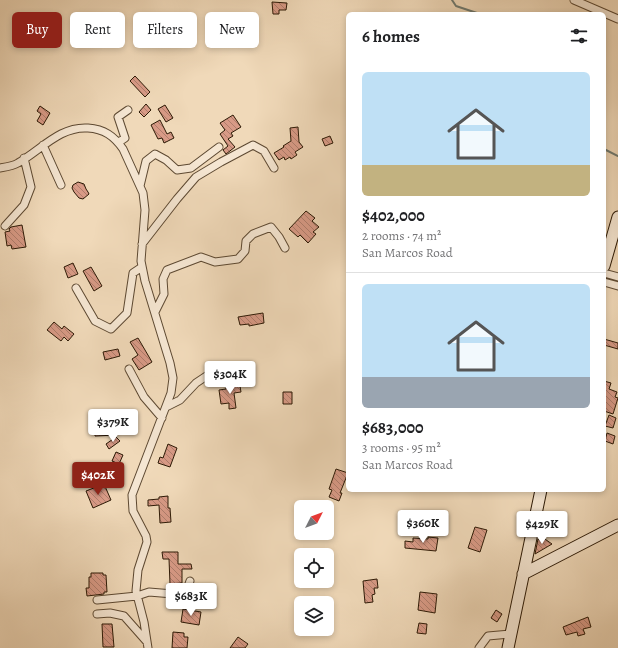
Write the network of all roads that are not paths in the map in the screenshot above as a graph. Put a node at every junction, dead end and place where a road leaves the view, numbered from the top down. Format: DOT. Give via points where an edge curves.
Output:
graph roads {
  1 [pos="574,0"];
  2 [pos="602,12"];
  3 [pos="606,14"];
  4 [pos="618,19"];
  5 [pos="128,110"];
  6 [pos="119,142"];
  7 [pos="43,145"];
  8 [pos="219,147"];
  9 [pos="24,158"];
  10 [pos="0,168"];
  11 [pos="274,168"];
  12 [pos="60,185"];
  13 [pos="140,186"];
  14 [pos="618,217"];
  15 [pos="5,226"];
  16 [pos="142,244"];
  17 [pos="285,248"];
  18 [pos="606,253"];
  19 [pos="142,267"];
  20 [pos="606,274"];
  21 [pos="618,277"];
  22 [pos="606,283"];
  23 [pos="618,286"];
  24 [pos="76,288"];
  25 [pos="155,312"];
  26 [pos="129,369"];
  27 [pos="233,376"];
  28 [pos="166,407"];
  29 [pos="162,418"];
  30 [pos="541,492"];
  31 [pos="618,525"];
  32 [pos="523,574"];
  33 [pos="190,581"];
  34 [pos="137,596"];
  35 [pos="98,600"];
  36 [pos="97,614"];
  37 [pos="510,634"];
  38 [pos="148,645"];
  39 [pos="479,648"];
  40 [pos="508,648"];
  1 -- 2 [label="street"];
  3 -- 4 [label="street"];
  5 -- 6 [label="street" via="118,117 124,138"];
  6 -- 7 [label="street" via="97,128 82,127 68,130"];
  6 -- 13 [label="street"];
  7 -- 9 [label="street"];
  7 -- 12 [label="street"];
  8 -- 13 [label="street" via="191,168 177,170 155,154 146,161"];
  9 -- 10 [label="street"];
  9 -- 15 [label="street" via="31,187 24,206"];
  11 -- 16 [label="street" via="264,150 253,145 221,162 196,177"];
  13 -- 16 [label="street" via="145,204"];
  14 -- 18 [label="street"];
  16 -- 19 [label="street"];
  17 -- 25 [label="street" via="271,228 253,234 246,241 245,251 238,259 214,262 201,258 167,270 164,294"];
  19 -- 24 [label="street" via="133,273 127,313 111,329 95,321"];
  19 -- 25 [label="street"];
  20 -- 21 [label="street"];
  22 -- 23 [label="street"];
  25 -- 28 [label="street" via="173,378"];
  26 -- 29 [label="street" via="144,397"];
  27 -- 28 [label="street" via="214,371 180,400"];
  28 -- 29 [label="street"];
  29 -- 34 [label="street" via="132,495 133,511 147,542 138,570"];
  30 -- 32 [label="street"];
  31 -- 32 [label="street"];
  32 -- 37 [label="street"];
  33 -- 34 [label="street" via="185,595 149,592"];
  34 -- 35 [label="street"];
  34 -- 38 [label="street"];
  36 -- 38 [label="street" via="124,616"];
  37 -- 39 [label="street" via="488,636"];
  37 -- 40 [label="street"];
}
